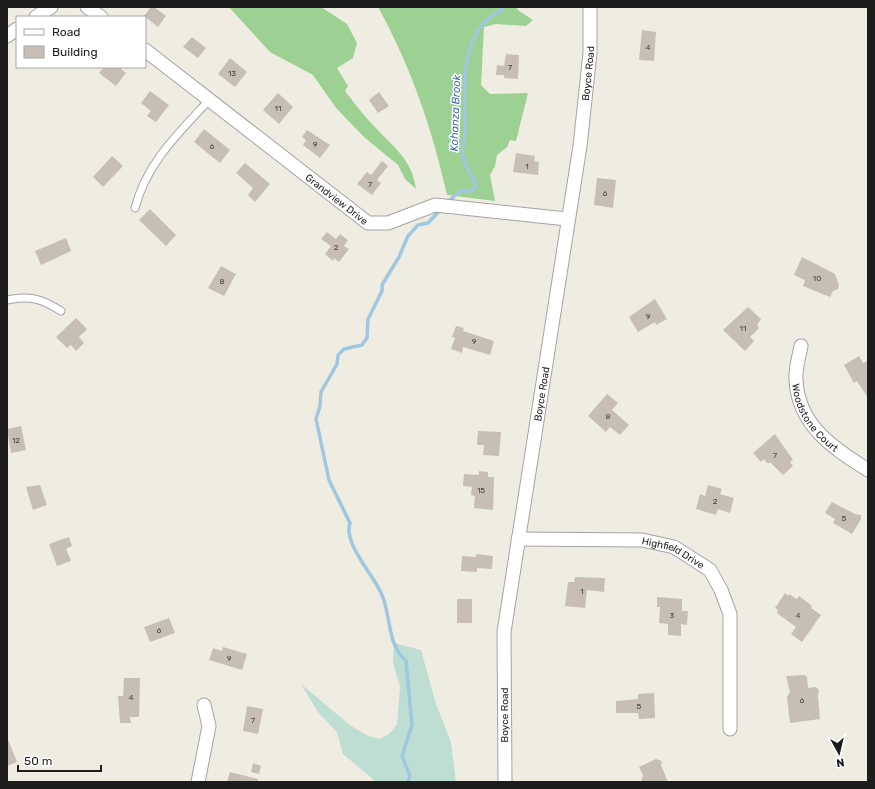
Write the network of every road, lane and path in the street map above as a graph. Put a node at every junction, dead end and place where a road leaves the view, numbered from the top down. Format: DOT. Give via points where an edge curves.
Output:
graph roads {
  1 [pos="51,7"];
  2 [pos="87,7"];
  3 [pos="590,7"];
  4 [pos="38,16"];
  5 [pos="100,16"];
  6 [pos="16,30"];
  7 [pos="7,36"];
  8 [pos="146,51"];
  9 [pos="210,99"];
  10 [pos="135,208"];
  11 [pos="567,219"];
  12 [pos="7,300"];
  13 [pos="61,311"];
  14 [pos="801,346"];
  15 [pos="868,470"];
  16 [pos="518,539"];
  17 [pos="204,705"];
  18 [pos="730,729"];
  19 [pos="198,782"];
  20 [pos="505,782"];
  1 -- 4 [label="street"];
  2 -- 5 [label="street"];
  3 -- 11 [label="street, Boyce Road" via="590,53 580,146"];
  6 -- 7 [label="street"];
  8 -- 9 [label="street, Grandview Drive"];
  9 -- 10 [label="lane" via="161,153 140,188"];
  9 -- 11 [label="street, Grandview Drive" via="368,223 388,223 435,205"];
  11 -- 16 [label="street, Boyce Road"];
  12 -- 13 [label="lane" via="22,297 44,301"];
  14 -- 15 [label="street, Woodstone Court" via="796,380 800,406 809,423 826,441"];
  16 -- 18 [label="street, Highfield Drive" via="642,540 674,547 710,570 730,614"];
  16 -- 20 [label="street, Boyce Road" via="504,632"];
  17 -- 19 [label="street" via="209,726"];
}
